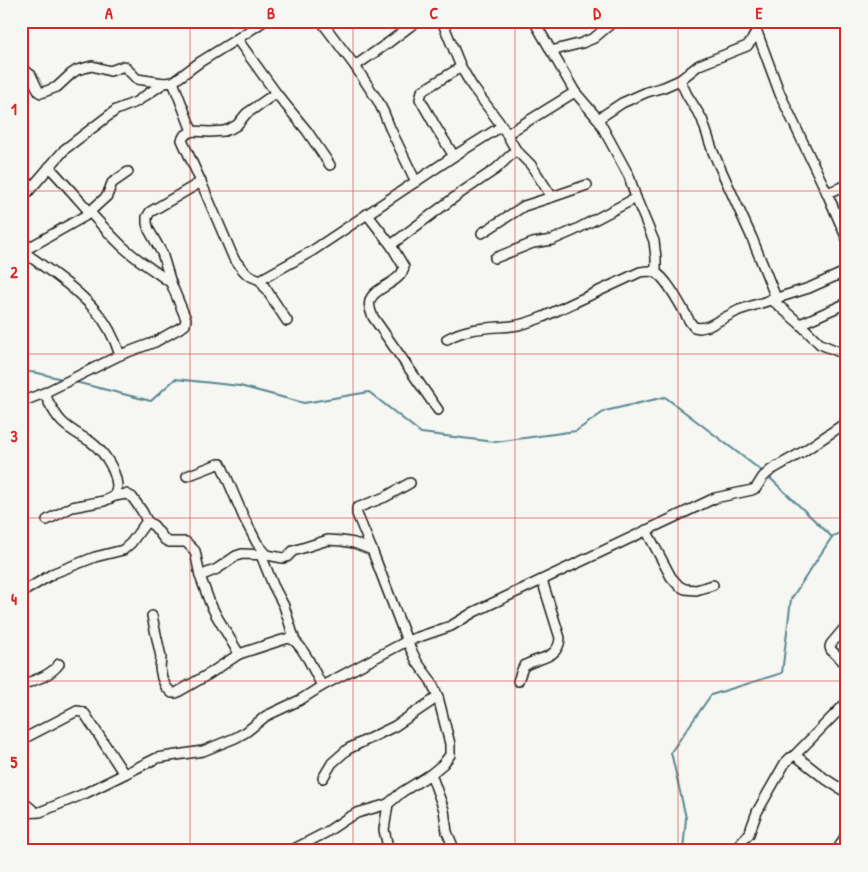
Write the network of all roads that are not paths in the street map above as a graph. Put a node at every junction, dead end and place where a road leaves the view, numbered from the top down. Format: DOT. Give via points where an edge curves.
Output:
graph roads {
  1 [pos="264,21"];
  2 [pos="321,21"];
  3 [pos="417,21"];
  4 [pos="442,21"];
  5 [pos="534,21"];
  6 [pos="614,21"];
  7 [pos="753,21"];
  8 [pos="756,31"];
  9 [pos="237,38"];
  10 [pos="551,51"];
  11 [pos="355,66"];
  12 [pos="461,67"];
  13 [pos="21,68"];
  14 [pos="680,80"];
  15 [pos="169,83"];
  16 [pos="575,92"];
  17 [pos="276,93"];
  18 [pos="598,119"];
  19 [pos="504,130"];
  20 [pos="192,131"];
  21 [pos="516,150"];
  22 [pos="454,156"];
  23 [pos="330,164"];
  24 [pos="49,167"];
  25 [pos="128,172"];
  26 [pos="201,182"];
  27 [pos="416,182"];
  28 [pos="587,185"];
  29 [pos="847,185"];
  30 [pos="828,192"];
  31 [pos="552,197"];
  32 [pos="636,198"];
  33 [pos="21,200"];
  34 [pos="90,213"];
  35 [pos="367,214"];
  36 [pos="482,233"];
  37 [pos="847,239"];
  38 [pos="391,245"];
  39 [pos="22,250"];
  40 [pos="495,258"];
  41 [pos="847,271"];
  42 [pos="656,273"];
  43 [pos="260,280"];
  44 [pos="171,283"];
  45 [pos="773,298"];
  46 [pos="847,304"];
  47 [pos="287,321"];
  48 [pos="800,324"];
  49 [pos="447,339"];
  50 [pos="120,355"];
  51 [pos="847,355"];
  52 [pos="44,393"];
  53 [pos="21,402"];
  54 [pos="438,410"];
  55 [pos="847,422"];
  56 [pos="187,476"];
  57 [pos="410,483"];
  58 [pos="115,496"];
  59 [pos="47,520"];
  60 [pos="147,521"];
  61 [pos="646,530"];
  62 [pos="372,550"];
  63 [pos="264,555"];
  64 [pos="200,576"];
  65 [pos="542,580"];
  66 [pos="713,585"];
  67 [pos="21,593"];
  68 [pos="152,616"];
  69 [pos="847,625"];
  70 [pos="295,641"];
  71 [pos="407,641"];
  72 [pos="239,654"];
  73 [pos="59,664"];
  74 [pos="847,664"];
  75 [pos="518,681"];
  76 [pos="21,685"];
  77 [pos="322,686"];
  78 [pos="438,697"];
  79 [pos="847,702"];
  80 [pos="21,740"];
  81 [pos="795,755"];
  82 [pos="124,774"];
  83 [pos="431,774"];
  84 [pos="323,778"];
  85 [pos="847,793"];
  86 [pos="21,800"];
  87 [pos="388,804"];
  88 [pos="34,812"];
  89 [pos="21,813"];
  90 [pos="847,833"];
  91 [pos="290,851"];
  92 [pos="389,851"];
  93 [pos="455,851"];
  94 [pos="738,851"];
  95 [pos="837,851"];
  1 -- 9 [label="street"];
  2 -- 11 [label="street"];
  3 -- 11 [label="street"];
  4 -- 12 [label="street"];
  5 -- 10 [label="street"];
  6 -- 10 [label="street" via="594,38"];
  7 -- 8 [label="street"];
  8 -- 14 [label="street" via="746,46 699,65"];
  8 -- 30 [label="street" via="780,94"];
  9 -- 15 [label="street"];
  9 -- 17 [label="street"];
  10 -- 16 [label="street"];
  11 -- 27 [label="street" via="384,112"];
  12 -- 19 [label="street"];
  12 -- 22 [label="street" via="422,91 420,99"];
  13 -- 15 [label="street" via="31,75 41,93 57,87 74,71 92,66 110,70 124,66 137,78"];
  14 -- 18 [label="street" via="622,103"];
  14 -- 45 [label="street" via="702,119 713,152 752,238"];
  15 -- 20 [label="street"];
  15 -- 24 [label="street" via="116,110 65,149"];
  16 -- 18 [label="street"];
  16 -- 19 [label="street"];
  17 -- 20 [label="street" via="230,129"];
  17 -- 23 [label="street"];
  18 -- 32 [label="street" via="629,176"];
  19 -- 21 [label="street"];
  19 -- 22 [label="street"];
  20 -- 26 [label="street" via="182,140"];
  21 -- 31 [label="street" via="531,165"];
  21 -- 38 [label="street" via="496,169"];
  22 -- 27 [label="street"];
  24 -- 33 [label="street"];
  24 -- 34 [label="street"];
  25 -- 34 [label="street" via="112,183 107,196"];
  26 -- 43 [label="street" via="234,258 248,275"];
  26 -- 44 [label="street" via="150,212 147,217 149,230 162,253"];
  27 -- 35 [label="street"];
  28 -- 31 [label="street"];
  29 -- 30 [label="street"];
  30 -- 37 [label="street"];
  31 -- 36 [label="street" via="524,206"];
  32 -- 40 [label="street" via="552,240 533,243"];
  32 -- 42 [label="street" via="654,241"];
  34 -- 39 [label="street"];
  34 -- 44 [label="street" via="124,247"];
  35 -- 38 [label="street"];
  35 -- 43 [label="street" via="312,251"];
  38 -- 54 [label="street" via="404,267 403,272 371,297 370,312"];
  39 -- 50 [label="street" via="97,312"];
  41 -- 45 [label="street" via="809,288"];
  42 -- 45 [label="street" via="663,278 694,327 709,326 739,310"];
  42 -- 49 [label="street" via="640,272 529,322 470,330"];
  43 -- 47 [label="street"];
  44 -- 50 [label="street" via="186,319 185,325 155,342"];
  45 -- 48 [label="street"];
  46 -- 48 [label="street"];
  48 -- 51 [label="street" via="820,344"];
  50 -- 52 [label="street"];
  52 -- 53 [label="street"];
  52 -- 58 [label="street" via="63,423 92,443 108,460 117,485"];
  55 -- 61 [label="street" via="771,470 756,488 715,498"];
  56 -- 63 [label="street" via="222,464 244,518"];
  57 -- 62 [label="street" via="357,508"];
  58 -- 59 [label="street" via="72,506"];
  58 -- 60 [label="street" via="132,496"];
  60 -- 64 [label="street" via="167,542 184,541 195,551"];
  60 -- 67 [label="street" via="123,550 54,573"];
  61 -- 65 [label="street"];
  61 -- 66 [label="street" via="679,586 696,590"];
  62 -- 63 [label="street" via="354,543 328,540 293,551 283,558"];
  62 -- 71 [label="street"];
  63 -- 64 [label="street" via="242,554"];
  63 -- 70 [label="street"];
  64 -- 72 [label="street" via="216,614"];
  65 -- 71 [label="street" via="450,626"];
  65 -- 75 [label="street" via="560,643 552,654 524,666"];
  68 -- 72 [label="street" via="162,678 172,693 188,687"];
  69 -- 74 [label="street" via="830,647"];
  70 -- 72 [label="street" via="290,638"];
  70 -- 77 [label="street"];
  71 -- 77 [label="street"];
  71 -- 78 [label="street"];
  73 -- 76 [label="street" via="49,674"];
  77 -- 82 [label="street" via="266,716 235,738 203,751 157,758"];
  78 -- 83 [label="street" via="450,750 448,760"];
  78 -- 84 [label="street" via="395,726 348,750 332,763"];
  79 -- 81 [label="street"];
  80 -- 82 [label="street" via="77,711 82,712"];
  81 -- 85 [label="street"];
  81 -- 94 [label="street" via="785,763"];
  82 -- 88 [label="street" via="78,797"];
  83 -- 87 [label="street"];
  83 -- 93 [label="street"];
  86 -- 88 [label="street"];
  87 -- 91 [label="street" via="357,813"];
  87 -- 92 [label="street" via="384,830"];
  88 -- 89 [label="street"];
  90 -- 95 [label="street"];
}
